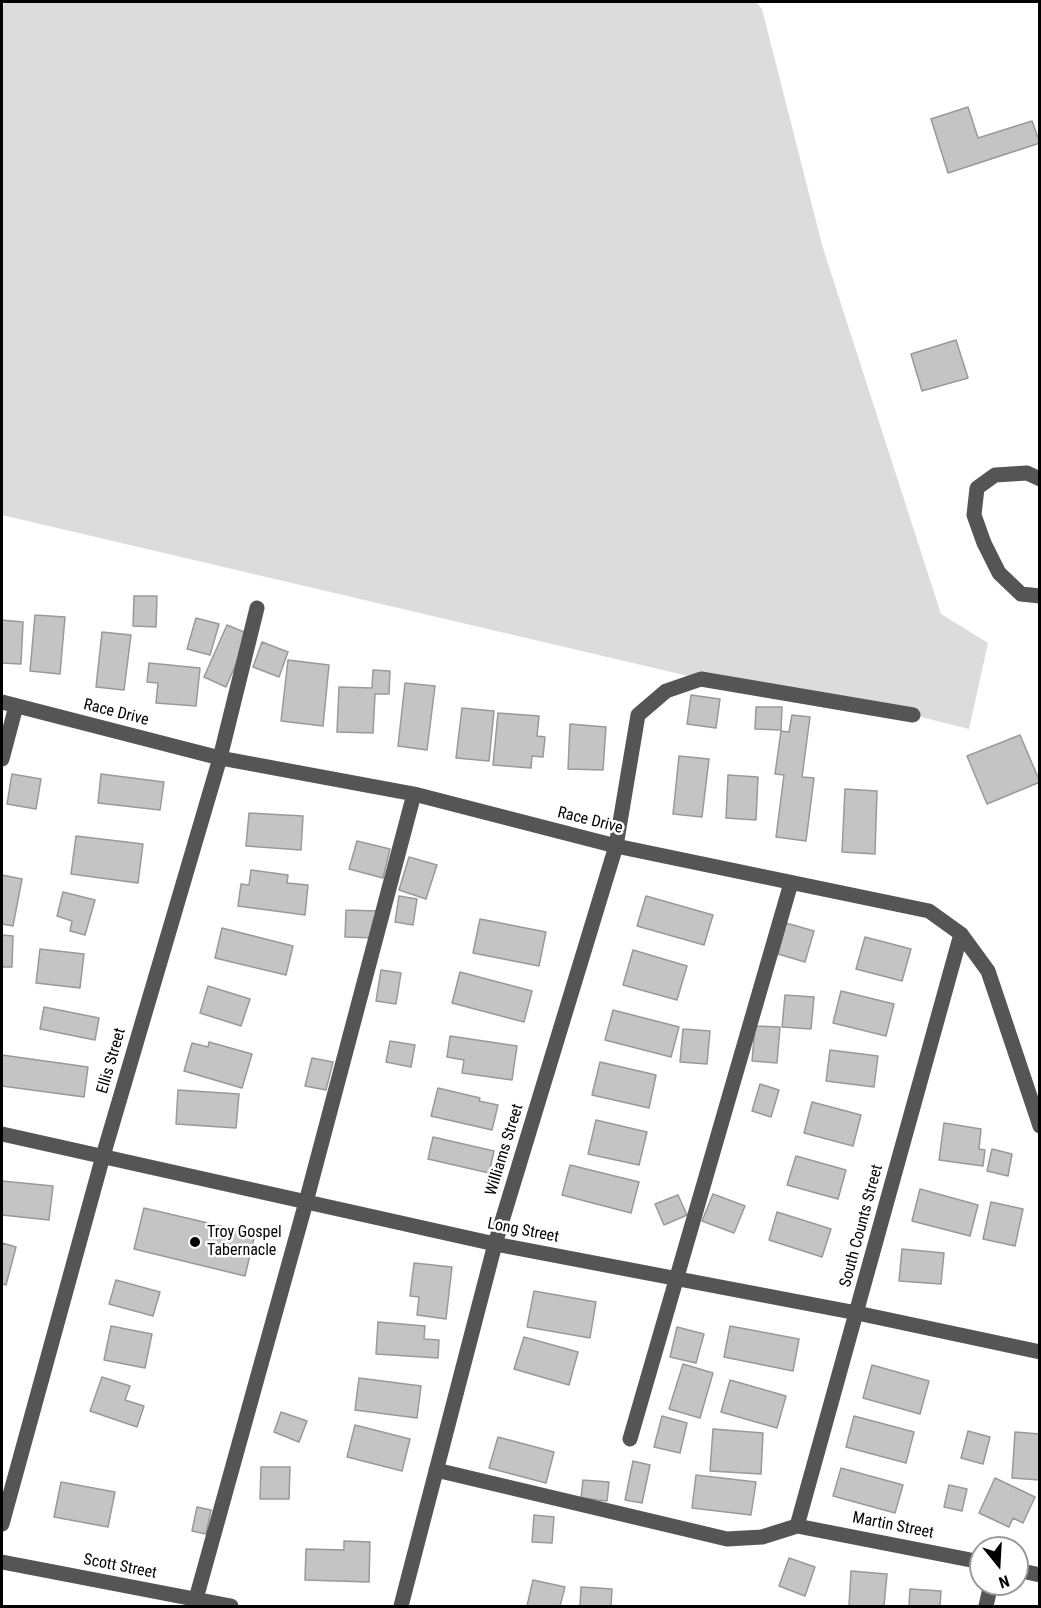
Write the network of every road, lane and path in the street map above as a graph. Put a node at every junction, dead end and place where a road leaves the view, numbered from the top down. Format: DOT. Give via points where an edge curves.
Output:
graph roads {
  1 [pos="1040,479"];
  2 [pos="1040,597"];
  3 [pos="257,608"];
  4 [pos="9,704"];
  5 [pos="913,716"];
  6 [pos="220,758"];
  7 [pos="2,759"];
  8 [pos="414,794"];
  9 [pos="616,846"];
  10 [pos="791,883"];
  11 [pos="961,934"];
  12 [pos="1040,1126"];
  13 [pos="2,1134"];
  14 [pos="103,1156"];
  15 [pos="306,1202"];
  16 [pos="495,1244"];
  17 [pos="676,1279"];
  18 [pos="857,1313"];
  19 [pos="1040,1352"];
  20 [pos="630,1439"];
  21 [pos="436,1470"];
  22 [pos="2,1524"];
  23 [pos="797,1526"];
  24 [pos="969,1560"];
  25 [pos="2,1562"];
  26 [pos="195,1603"];
  27 [pos="231,1606"];
  28 [pos="401,1606"];
  1 -- 2 [label="street" via="1027,473 995,475 977,488 975,515 999,573 1021,594"];
  3 -- 6 [label="street, Ellis Street"];
  4 -- 6 [label="street, Race Drive"];
  4 -- 7 [label="street"];
  5 -- 9 [label="street, Williams Street" via="701,679 666,691 638,715"];
  6 -- 8 [label="street, Race Drive"];
  6 -- 14 [label="street, Ellis Street"];
  8 -- 9 [label="street, Race Drive"];
  8 -- 15 [label="street"];
  9 -- 10 [label="street, Race Drive"];
  9 -- 16 [label="street, Williams Street"];
  10 -- 11 [label="street, Race Drive" via="929,911"];
  10 -- 17 [label="street"];
  11 -- 12 [label="street, Race Drive" via="988,971"];
  11 -- 18 [label="street, South Counts Street"];
  13 -- 14 [label="street, Long Street"];
  14 -- 15 [label="street, Long Street"];
  14 -- 22 [label="street, Ellis Street"];
  15 -- 16 [label="street, Long Street"];
  15 -- 26 [label="street"];
  16 -- 17 [label="street, Long Street"];
  16 -- 21 [label="street, Williams Street"];
  17 -- 18 [label="street, Long Street"];
  17 -- 20 [label="street"];
  18 -- 19 [label="street, Long Street"];
  18 -- 23 [label="street, South Counts Street"];
  21 -- 23 [label="street" via="727,1539 762,1537"];
  21 -- 28 [label="street, Williams Street"];
  23 -- 24 [label="street, Martin Street"];
  25 -- 26 [label="street, Scott Street"];
  26 -- 27 [label="street, Scott Street"];
}
